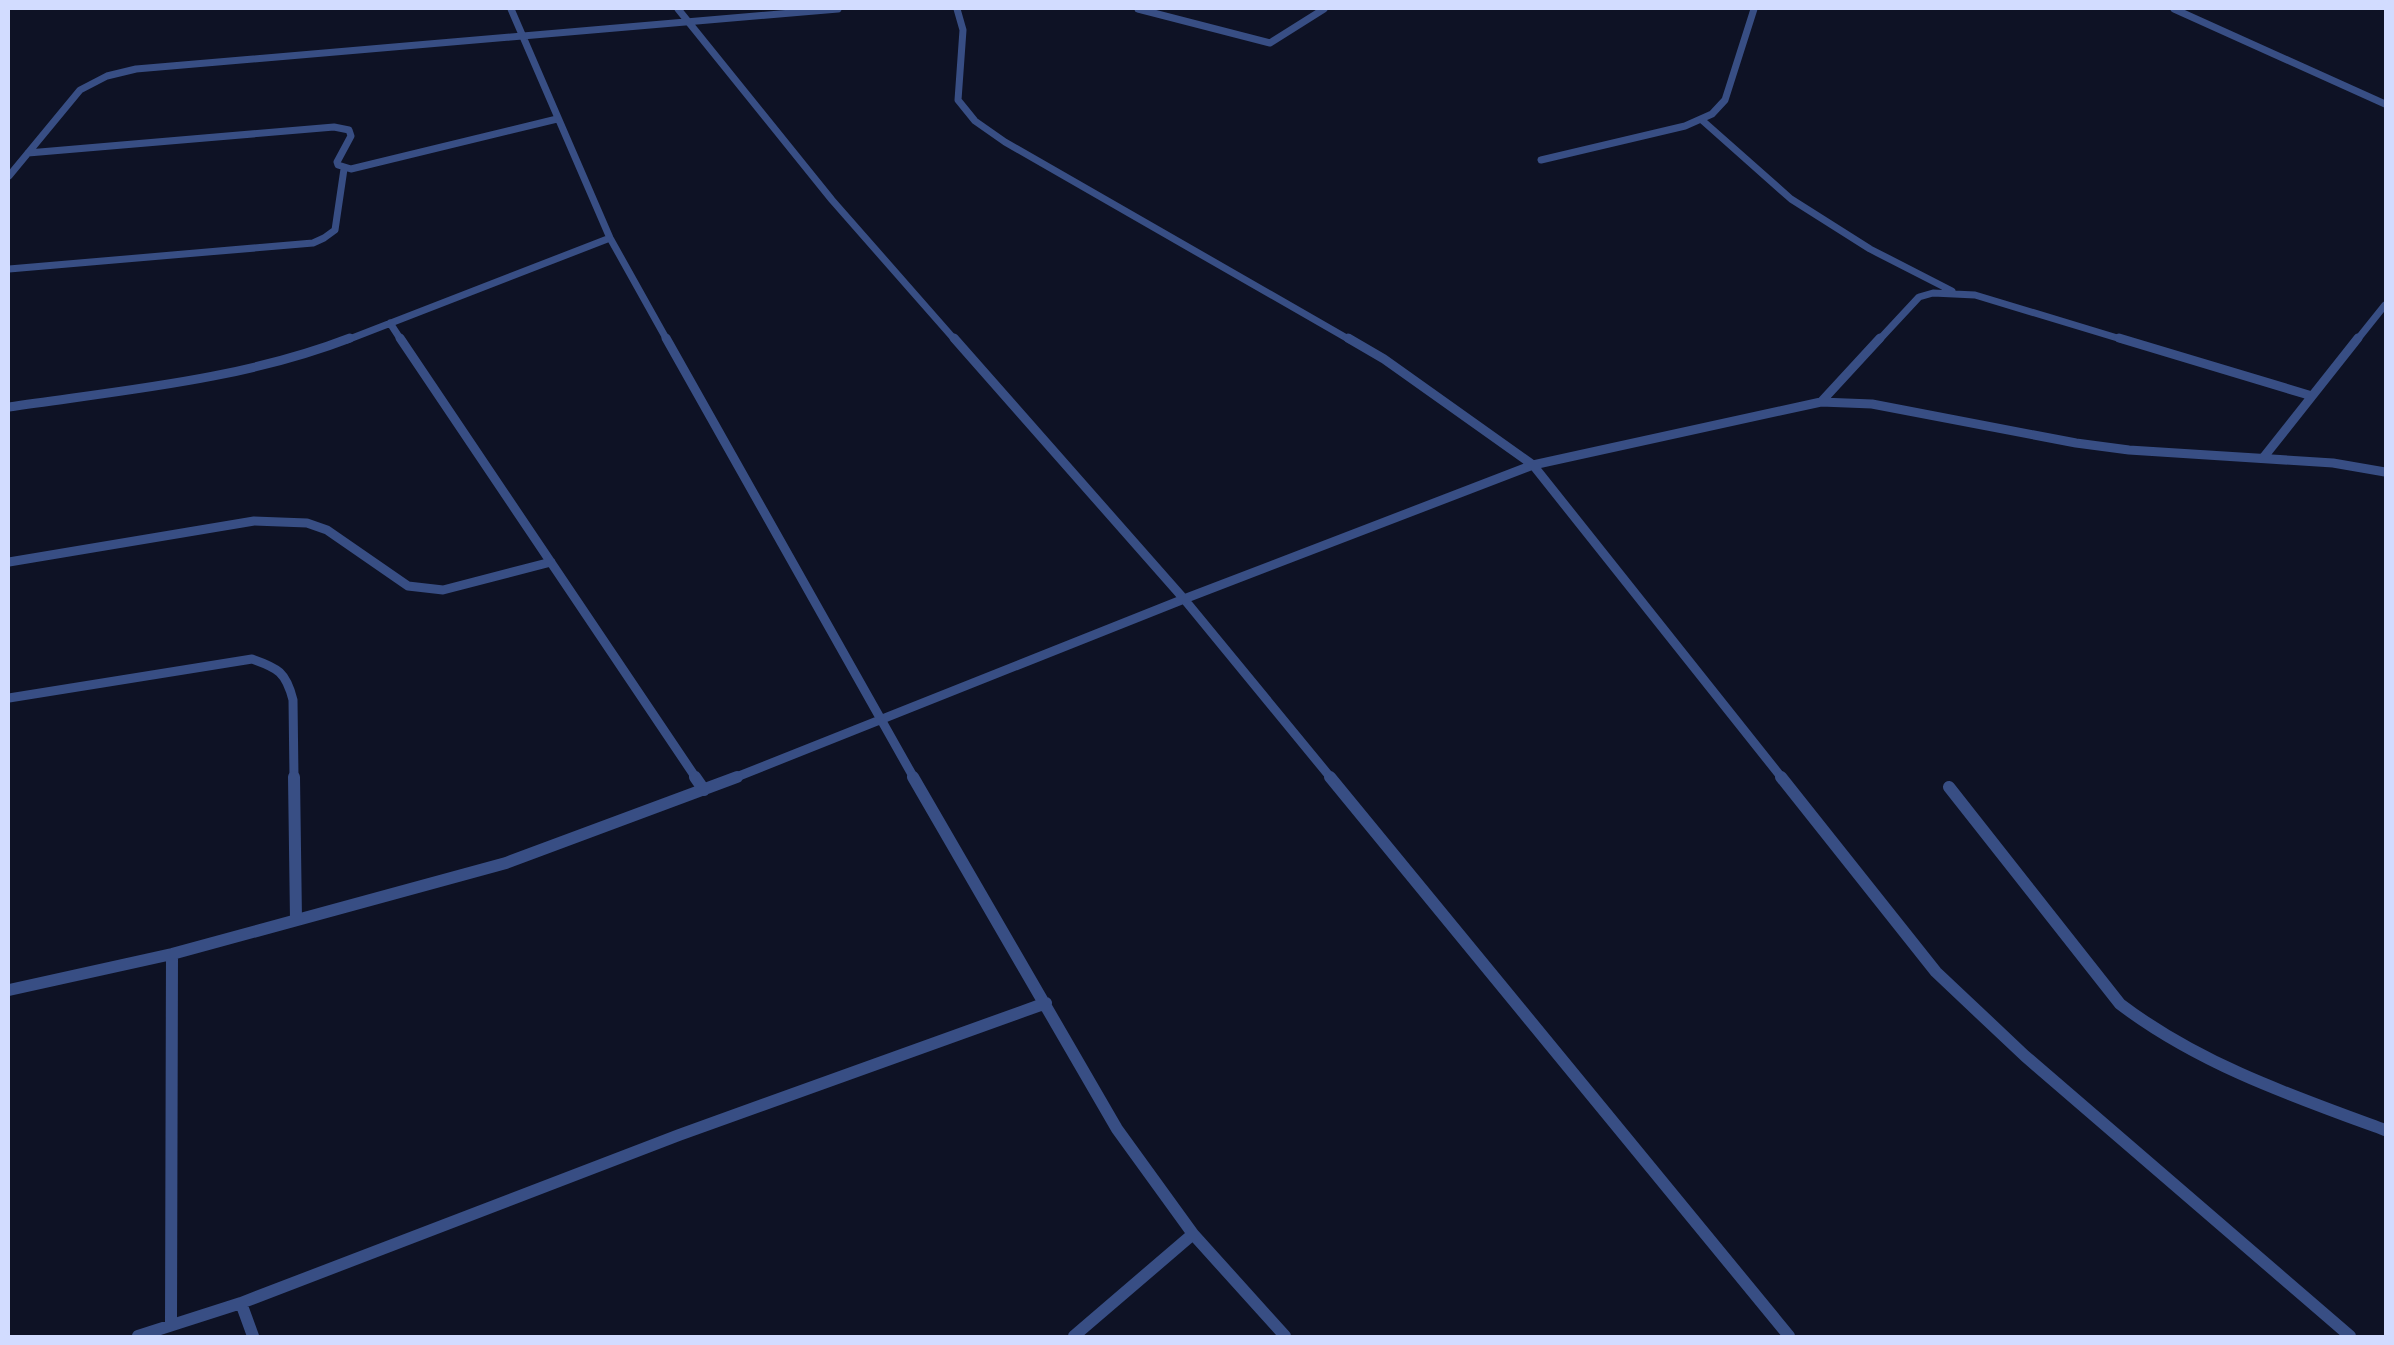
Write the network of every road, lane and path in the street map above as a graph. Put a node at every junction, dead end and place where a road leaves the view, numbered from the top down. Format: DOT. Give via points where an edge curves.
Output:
graph roads {
  1 [pos="511,9"];
  2 [pos="678,9"];
  3 [pos="838,9"];
  4 [pos="957,9"];
  5 [pos="1138,9"];
  6 [pos="1324,9"];
  7 [pos="1754,9"];
  8 [pos="2174,9"];
  9 [pos="689,21"];
  10 [pos="523,36"];
  11 [pos="2385,104"];
  12 [pos="557,119"];
  13 [pos="1703,121"];
  14 [pos="28,153"];
  15 [pos="1541,160"];
  16 [pos="344,169"];
  17 [pos="9,176"];
  18 [pos="610,238"];
  19 [pos="9,269"];
  20 [pos="1955,293"];
  21 [pos="2385,306"];
  22 [pos="390,323"];
  23 [pos="2312,396"];
  24 [pos="1821,402"];
  25 [pos="9,407"];
  26 [pos="2262,458"];
  27 [pos="1533,465"];
  28 [pos="2385,472"];
  29 [pos="9,562"];
  30 [pos="551,562"];
  31 [pos="1184,599"];
  32 [pos="9,698"];
  33 [pos="880,720"];
  34 [pos="1949,787"];
  35 [pos="704,790"];
  36 [pos="296,920"];
  37 [pos="172,954"];
  38 [pos="9,990"];
  39 [pos="1046,1002"];
  40 [pos="2385,1130"];
  41 [pos="1193,1234"];
  42 [pos="241,1303"];
  43 [pos="171,1324"];
  44 [pos="138,1336"];
  45 [pos="253,1336"];
  46 [pos="1074,1336"];
  47 [pos="1285,1336"];
  48 [pos="1789,1336"];
  49 [pos="2350,1336"];
  1 -- 10 [label="street"];
  2 -- 9 [label="street"];
  3 -- 9 [label="street"];
  4 -- 27 [label="street" via="963,38 958,100 975,121 1005,142 1384,358"];
  5 -- 6 [label="street" via="1270,43"];
  7 -- 13 [label="street" via="1725,100 1716,113"];
  8 -- 11 [label="street"];
  9 -- 10 [label="street"];
  9 -- 31 [label="street" via="832,200"];
  10 -- 12 [label="street"];
  10 -- 14 [label="street" via="115,73 80,90"];
  12 -- 16 [label="street"];
  12 -- 18 [label="street"];
  13 -- 15 [label="street"];
  13 -- 20 [label="street" via="1791,198 1870,249"];
  14 -- 16 [label="street" via="334,127 349,130 351,136 337,162"];
  14 -- 17 [label="street"];
  16 -- 19 [label="street" via="335,230 316,242"];
  18 -- 22 [label="street"];
  18 -- 33 [label="street"];
  20 -- 23 [label="street" via="1975,295"];
  20 -- 24 [label="street" via="1919,297"];
  21 -- 23 [label="street"];
  22 -- 25 [label="street" via="281,362 220,376"];
  22 -- 30 [label="street"];
  23 -- 26 [label="street"];
  24 -- 26 [label="street" via="1872,404 2129,450"];
  24 -- 27 [label="street"];
  26 -- 28 [label="street" via="2334,463"];
  27 -- 31 [label="street"];
  27 -- 49 [label="street" via="1936,972 2025,1056"];
  29 -- 30 [label="street" via="254,521 307,523 327,530 408,586 427,589 443,590"];
  30 -- 35 [label="street"];
  31 -- 33 [label="street"];
  31 -- 48 [label="street"];
  32 -- 36 [label="street" via="252,659 277,667 290,683 293,700"];
  33 -- 35 [label="street"];
  33 -- 39 [label="street"];
  34 -- 40 [label="street" via="2120,1004 2156,1031 2213,1062"];
  35 -- 36 [label="street" via="506,863"];
  36 -- 37 [label="street"];
  37 -- 38 [label="street"];
  37 -- 43 [label="street"];
  39 -- 41 [label="street" via="1117,1129"];
  39 -- 42 [label="street" via="679,1135"];
  41 -- 46 [label="street"];
  41 -- 47 [label="street"];
  42 -- 43 [label="street"];
  42 -- 45 [label="street"];
  43 -- 44 [label="street"];
}
